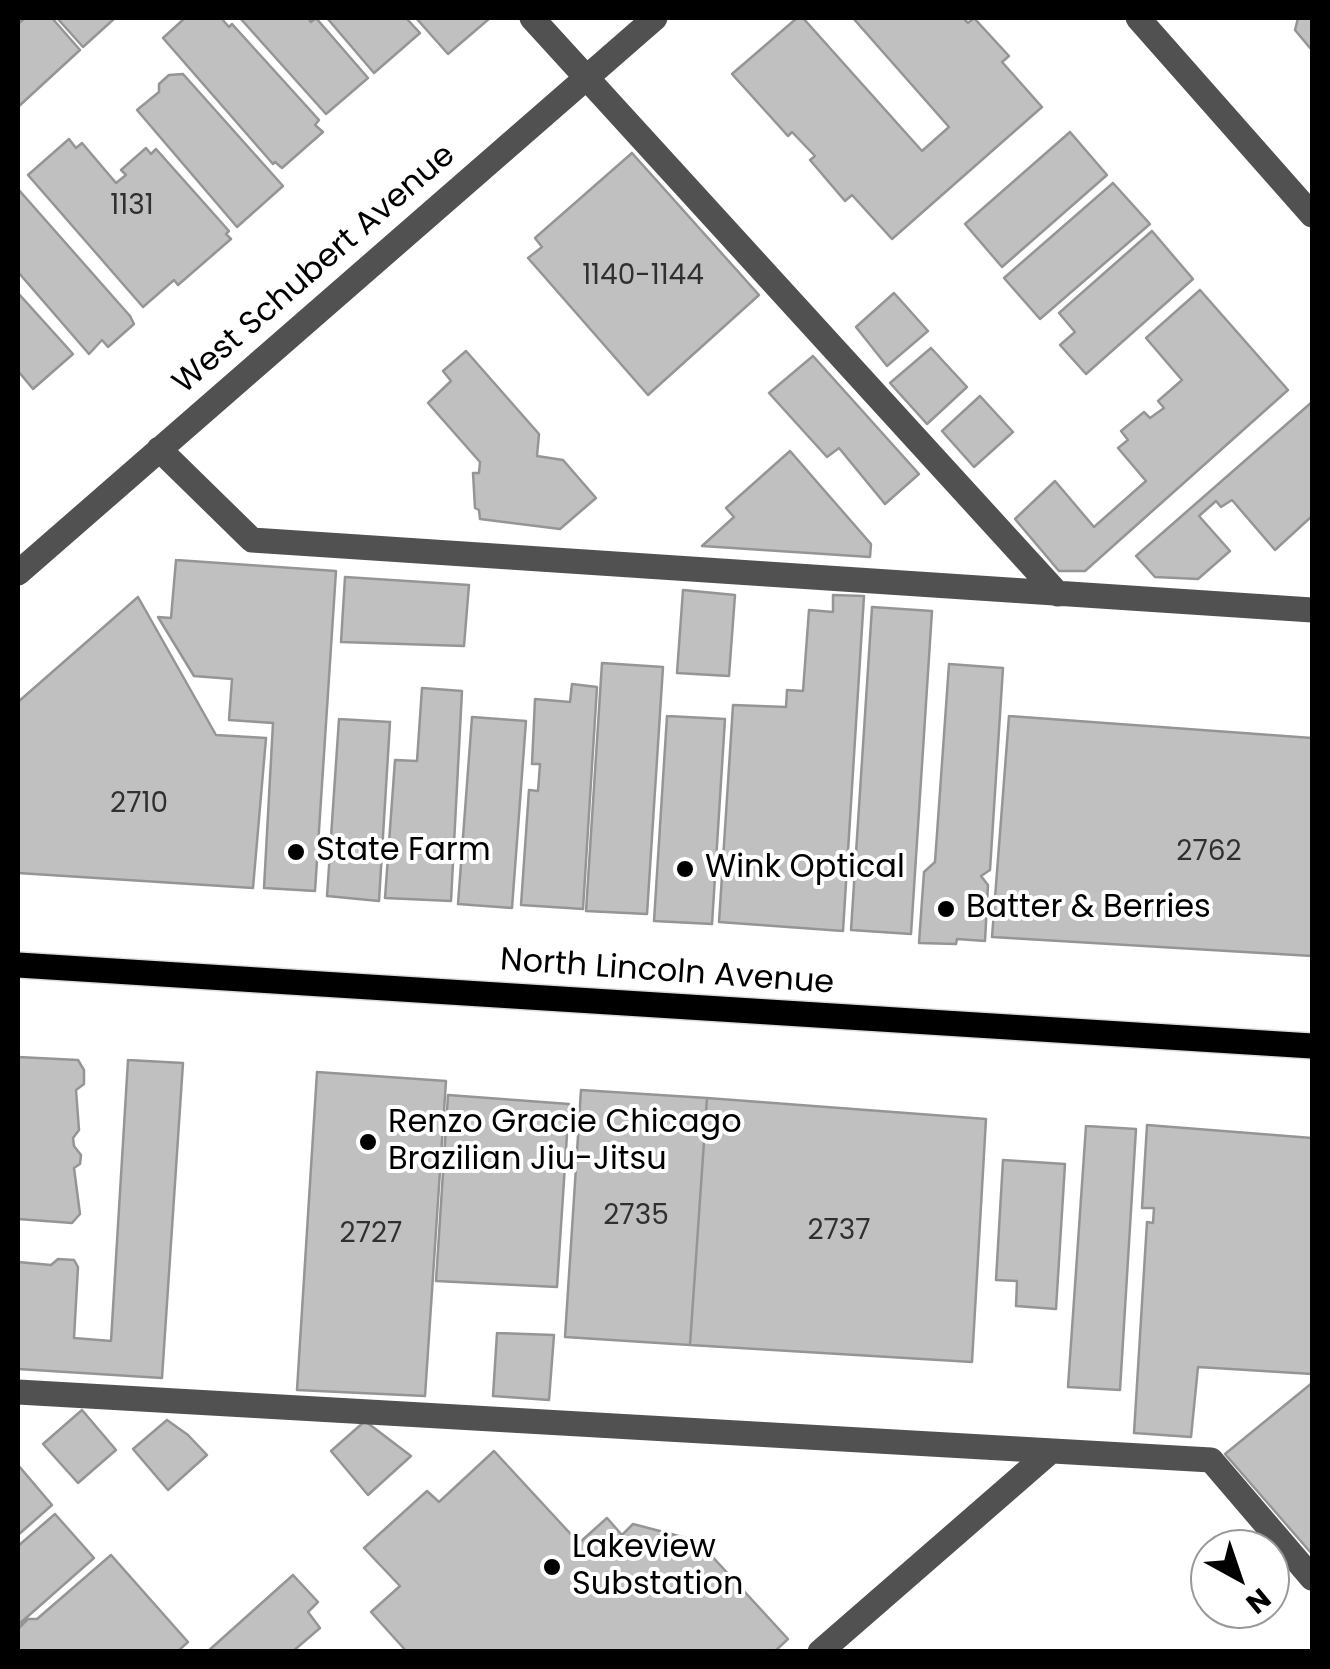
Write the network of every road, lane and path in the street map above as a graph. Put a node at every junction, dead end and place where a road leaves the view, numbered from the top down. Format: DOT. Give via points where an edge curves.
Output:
graph roads {
  1 [pos="532,18"];
  2 [pos="655,18"];
  3 [pos="1138,18"];
  4 [pos="586,78"];
  5 [pos="1312,215"];
  6 [pos="159,448"];
  7 [pos="18,573"];
  8 [pos="1058,594"];
  9 [pos="1312,610"];
  10 [pos="18,965"];
  11 [pos="1312,1046"];
  12 [pos="18,1392"];
  13 [pos="1051,1451"];
  14 [pos="1312,1578"];
  15 [pos="820,1652"];
  1 -- 4 [label="street"];
  2 -- 4 [label="street, West Schubert Avenue"];
  3 -- 5 [label="street"];
  4 -- 6 [label="street, West Schubert Avenue"];
  4 -- 8 [label="street"];
  6 -- 7 [label="street, West Schubert Avenue"];
  6 -- 8 [label="street" via="252,540"];
  8 -- 9 [label="street"];
  10 -- 11 [label="main road, North Lincoln Avenue"];
  12 -- 13 [label="street"];
  13 -- 14 [label="street" via="1210,1460"];
  13 -- 15 [label="street"];
}
